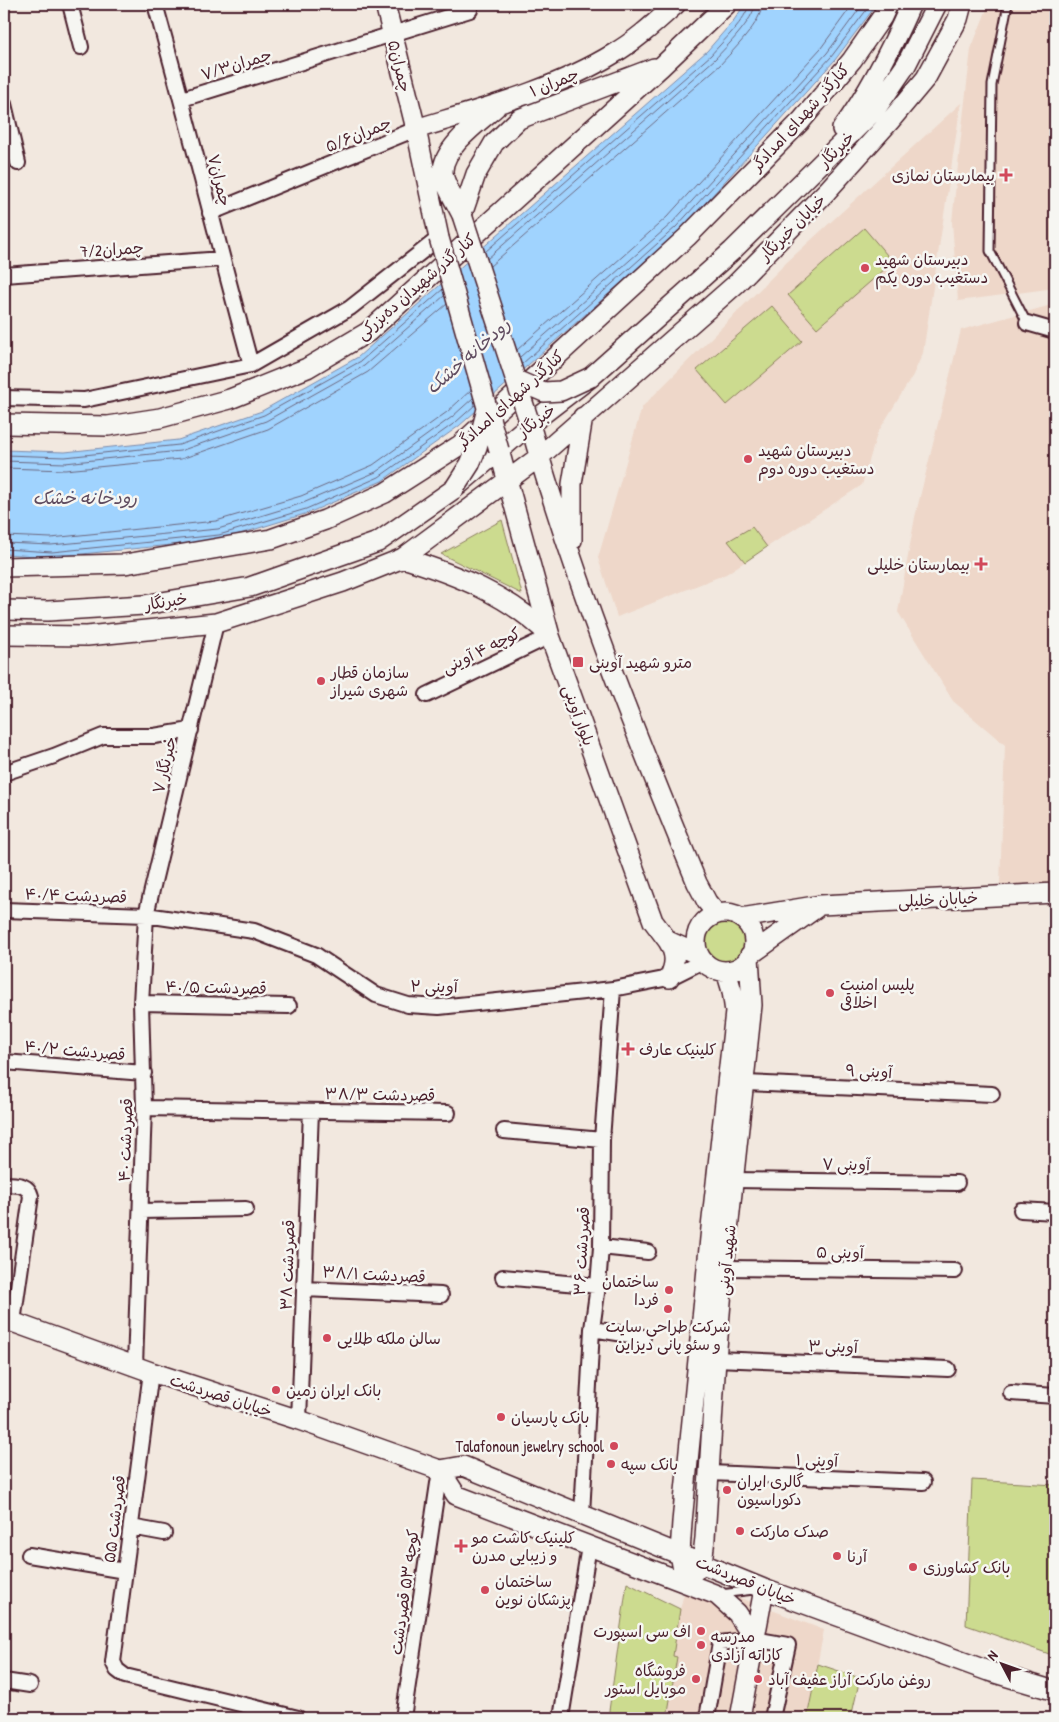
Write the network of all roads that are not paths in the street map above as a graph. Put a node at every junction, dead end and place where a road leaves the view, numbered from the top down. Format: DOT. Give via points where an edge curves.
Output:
graph roads {
  1 [pos="70,4"];
  2 [pos="156,4"];
  3 [pos="384,4"];
  4 [pos="676,4"];
  5 [pos="727,4"];
  6 [pos="888,4"];
  7 [pos="911,4"];
  8 [pos="937,4"];
  9 [pos="962,4"];
  10 [pos="1008,4"];
  11 [pos="470,10"];
  12 [pos="392,33"];
  13 [pos="81,47"];
  14 [pos="662,66"];
  15 [pos="182,99"];
  16 [pos="501,103"];
  17 [pos="4,104"];
  18 [pos="416,129"];
  19 [pos="18,163"];
  20 [pos="803,180"];
  21 [pos="210,213"];
  22 [pos="462,215"];
  23 [pos="439,238"];
  24 [pos="222,259"];
  25 [pos="4,275"];
  26 [pos="1027,323"];
  27 [pos="1055,330"];
  28 [pos="251,364"];
  29 [pos="591,378"];
  30 [pos="516,380"];
  31 [pos="4,398"];
  32 [pos="487,408"];
  33 [pos="583,417"];
  34 [pos="4,424"];
  35 [pos="530,424"];
  36 [pos="499,450"];
  37 [pos="539,457"];
  38 [pos="508,482"];
  39 [pos="454,489"];
  40 [pos="572,555"];
  41 [pos="403,558"];
  42 [pos="4,567"];
  43 [pos="4,610"];
  44 [pos="216,623"];
  45 [pos="4,635"];
  46 [pos="550,636"];
  47 [pos="427,695"];
  48 [pos="191,730"];
  49 [pos="4,773"];
  50 [pos="1055,893"];
  51 [pos="821,905"];
  52 [pos="4,910"];
  53 [pos="717,914"];
  54 [pos="146,915"];
  55 [pos="741,918"];
  56 [pos="668,941"];
  57 [pos="750,956"];
  58 [pos="701,958"];
  59 [pos="726,971"];
  60 [pos="669,978"];
  61 [pos="613,989"];
  62 [pos="142,1003"];
  63 [pos="289,1006"];
  64 [pos="4,1062"];
  65 [pos="144,1073"];
  66 [pos="745,1083"];
  67 [pos="992,1094"];
  68 [pos="144,1108"];
  69 [pos="311,1111"];
  70 [pos="448,1113"];
  71 [pos="504,1131"];
  72 [pos="602,1140"];
  73 [pos="734,1180"];
  74 [pos="957,1183"];
  75 [pos="4,1184"];
  76 [pos="246,1209"];
  77 [pos="1021,1210"];
  78 [pos="141,1211"];
  79 [pos="1055,1212"];
  80 [pos="601,1247"];
  81 [pos="648,1252"];
  82 [pos="724,1268"];
  83 [pos="955,1271"];
  84 [pos="502,1277"];
  85 [pos="598,1286"];
  86 [pos="304,1289"];
  87 [pos="441,1295"];
  88 [pos="8,1320"];
  89 [pos="592,1329"];
  90 [pos="643,1337"];
  91 [pos="716,1359"];
  92 [pos="143,1369"];
  93 [pos="948,1369"];
  94 [pos="1011,1393"];
  95 [pos="1055,1396"];
  96 [pos="299,1420"];
  97 [pos="440,1470"];
  98 [pos="710,1473"];
  99 [pos="923,1482"];
  100 [pos="582,1514"];
  101 [pos="131,1527"];
  102 [pos="164,1533"];
  103 [pos="589,1546"];
  104 [pos="680,1553"];
  105 [pos="29,1555"];
  106 [pos="702,1563"];
  107 [pos="125,1571"];
  108 [pos="685,1582"];
  109 [pos="764,1588"];
  110 [pos="717,1594"];
  111 [pos="754,1639"];
  112 [pos="4,1681"];
  113 [pos="30,1685"];
  114 [pos="1055,1691"];
  115 [pos="265,1714"];
  116 [pos="298,1718"];
  117 [pos="403,1718"];
  118 [pos="561,1718"];
  119 [pos="707,1718"];
  120 [pos="740,1718"];
  121 [pos="772,1718"];
  1 -- 13 [label="street"];
  2 -- 15 [label="street, چمران۷"];
  3 -- 12 [label="main road, چمران۵"];
  4 -- 16 [label="main road, چمران ۱" via="644,34 613,54 571,76"];
  5 -- 14 [label="main road, کنار گذر شهیدان ده‌بزرکی"];
  6 -- 42 [label="main road, کنارگذر شهدای امدادگر" via="852,60 801,121 687,238 452,451 385,493 325,520 271,539 125,564"];
  7 -- 20 [label="main road" via="895,41 856,110"];
  8 -- 20 [label="main road, خبرنگار" via="906,65 875,110"];
  9 -- 33 [label="main road, خیابان خبرنگار" via="958,19 926,78 827,191 736,284"];
  10 -- 26 [label="lane" via="992,85 990,251"];
  11 -- 12 [label="street, چمران۷/۳"];
  12 -- 15 [label="street, چمران۷/۳"];
  12 -- 18 [label="main road, چمران۵"];
  14 -- 22 [label="main road" via="519,119 494,142 476,174"];
  14 -- 34 [label="main road, کنار گذر شهیدان ده‌بزرکی" via="368,332 307,368 230,399 160,418 108,426"];
  15 -- 21 [label="street, چمران۷"];
  16 -- 18 [label="main road, چمران ۱"];
  16 -- 22 [label="main road" via="471,129 446,158 443,172"];
  17 -- 19 [label="street"];
  18 -- 21 [label="street, چمران۵/۶"];
  18 -- 23 [label="main road, چمران۵"];
  20 -- 29 [label="main road, خبرنگار" via="732,250"];
  21 -- 24 [label="street, چمران۷"];
  22 -- 30 [label="main road, bridge"];
  23 -- 28 [label="street" via="350,308"];
  23 -- 32 [label="main road, بلوار آوینی, bridge"];
  24 -- 25 [label="street, 7/2چمران"];
  24 -- 28 [label="street, چمران۷"];
  26 -- 27 [label="street"];
  28 -- 31 [label="street" via="84,400"];
  29 -- 30 [label="main road, bridge" via="561,391 544,392"];
  29 -- 35 [label="main road, خبرنگار"];
  30 -- 35 [label="main road, bridge"];
  32 -- 36 [label="main road, بلوار آوینی, bridge"];
  32 -- 39 [label="main road, bridge" via="474,456"];
  33 -- 37 [label="main road, خبرنگار"];
  33 -- 40 [label="main road" via="572,484"];
  35 -- 36 [label="main road, خبرنگار"];
  35 -- 37 [label="main road"];
  36 -- 38 [label="main road, بلوار آوینی"];
  36 -- 39 [label="main road, خبرنگار"];
  37 -- 38 [label="main road, خبرنگار"];
  37 -- 40 [label="main road"];
  38 -- 41 [label="main road, خبرنگار"];
  38 -- 46 [label="main road, بلوار آوینی"];
  39 -- 43 [label="main road, خبرنگار" via="378,542 250,587 144,605 48,611"];
  40 -- 53 [label="main road" via="645,758 697,883"];
  41 -- 44 [label="main road, خبرنگار" via="343,582"];
  41 -- 46 [label="main road" via="493,592 533,619"];
  44 -- 45 [label="main road, خبرنگار" via="87,636"];
  44 -- 48 [label="street, ۷ خبرنگار"];
  46 -- 47 [label="street, کوچه ۴ آوینی"];
  46 -- 56 [label="main road, بلوار آوینی" via="653,921"];
  48 -- 49 [label="street" via="154,736 103,736"];
  48 -- 54 [label="street, ۷ خبرنگار"];
  50 -- 51 [label="main road, خیابان خلیلی"];
  51 -- 55 [label="main road, خیابان خلیلی"];
  51 -- 57 [label="main road"];
  52 -- 54 [label="street, ۴۰/۴ قصردشت"];
  53 -- 55 [label="main road" via="734,914"];
  53 -- 58 [label="main road" via="704,921 697,934 696,948"];
  54 -- 61 [label="street, ۲ آوینی" via="254,931 316,955 376,995 408,1005 439,1007"];
  54 -- 62 [label="street, ۴۰ قصردشت"];
  55 -- 57 [label="main road" via="752,935"];
  56 -- 58 [label="main road, بلوار آوینی"];
  56 -- 60 [label="main road" via="675,956"];
  57 -- 59 [label="main road" via="739,967"];
  57 -- 66 [label="main road, شهید آوینی" via="752,1005"];
  58 -- 59 [label="main road" via="713,968"];
  58 -- 60 [label="street, ۲ آوینی"];
  59 -- 104 [label="main road, شهید آوینی" via="735,1012"];
  60 -- 61 [label="street, ۲ آوینی"];
  61 -- 72 [label="street, ۳۶ قصردشت"];
  62 -- 63 [label="street, ۴۰/۵ قصردشت"];
  62 -- 65 [label="street, ۴۰ قصردشت"];
  64 -- 65 [label="street, ۴۰/۲ قصردشت"];
  65 -- 68 [label="street, ۴۰ قصردشت"];
  66 -- 67 [label="street, ۹ آوینی"];
  66 -- 73 [label="main road, شهید آوینی"];
  68 -- 69 [label="street, ۳۸/۳ قصردشت"];
  68 -- 78 [label="street, ۴۰ قصردشت"];
  69 -- 70 [label="street, ۳۸/۳ قصردشت"];
  69 -- 86 [label="street, ۳۸ قصردشت"];
  71 -- 72 [label="street"];
  72 -- 80 [label="street, ۳۶ قصردشت"];
  73 -- 74 [label="street, ۷ آوینی"];
  73 -- 82 [label="main road, شهید آوینی"];
  75 -- 88 [label="street" via="26,1187 31,1196"];
  76 -- 78 [label="street"];
  77 -- 79 [label="street"];
  78 -- 92 [label="street, ۴۰ قصردشت"];
  80 -- 81 [label="street"];
  80 -- 85 [label="street, ۳۶ قصردشت"];
  82 -- 83 [label="street, ۵ آوینی"];
  82 -- 91 [label="main road, شهید آوینی"];
  84 -- 85 [label="street"];
  85 -- 89 [label="street, ۳۶ قصردشت"];
  86 -- 87 [label="street, ۳۸/۱ قصردشت"];
  86 -- 96 [label="street, ۳۸ قصردشت"];
  88 -- 92 [label="main road, خیابان قصردشت"];
  89 -- 90 [label="street"];
  89 -- 100 [label="street, ۳۶ قصردشت"];
  91 -- 93 [label="street, ۳ آوینی"];
  91 -- 98 [label="main road, شهید آوینی"];
  92 -- 96 [label="main road, خیابان قصردشت"];
  92 -- 101 [label="street, ۵۵ قصردشت"];
  94 -- 95 [label="street"];
  96 -- 97 [label="main road, خیابان قصردشت"];
  97 -- 100 [label="main road, خیابان قصردشت" via="463,1466"];
  97 -- 103 [label="main road, خیابان قصردشت" via="456,1495"];
  97 -- 117 [label="street, کوچه ۵۳ قصردشت"];
  98 -- 99 [label="street, ۱ آوینی"];
  98 -- 106 [label="main road, شهید آوینی"];
  100 -- 104 [label="main road, خیابان قصردشت"];
  101 -- 102 [label="street"];
  101 -- 107 [label="street, ۵۵ قصردشت"];
  103 -- 108 [label="main road, خیابان قصردشت"];
  103 -- 118 [label="street"];
  104 -- 106 [label="main road, خیابان قصردشت"];
  104 -- 108 [label="main road, شهید آوینی"];
  105 -- 107 [label="street"];
  106 -- 108 [label="main road"];
  106 -- 109 [label="main road, خیابان قصردشت"];
  107 -- 115 [label="street, ۵۵ قصردشت" via="113,1662 117,1670 125,1676"];
  108 -- 110 [label="main road, خیابان قصردشت"];
  109 -- 110 [label="lane"];
  109 -- 111 [label="main road"];
  109 -- 114 [label="main road, خیابان قصردشت" via="988,1672"];
  110 -- 111 [label="main road, خیابان قصردشت" via="737,1613"];
  111 -- 119 [label="street" via="720,1643"];
  111 -- 120 [label="main road"];
  111 -- 121 [label="street" via="788,1645"];
  112 -- 113 [label="street"];
  115 -- 116 [label="street"];
}
